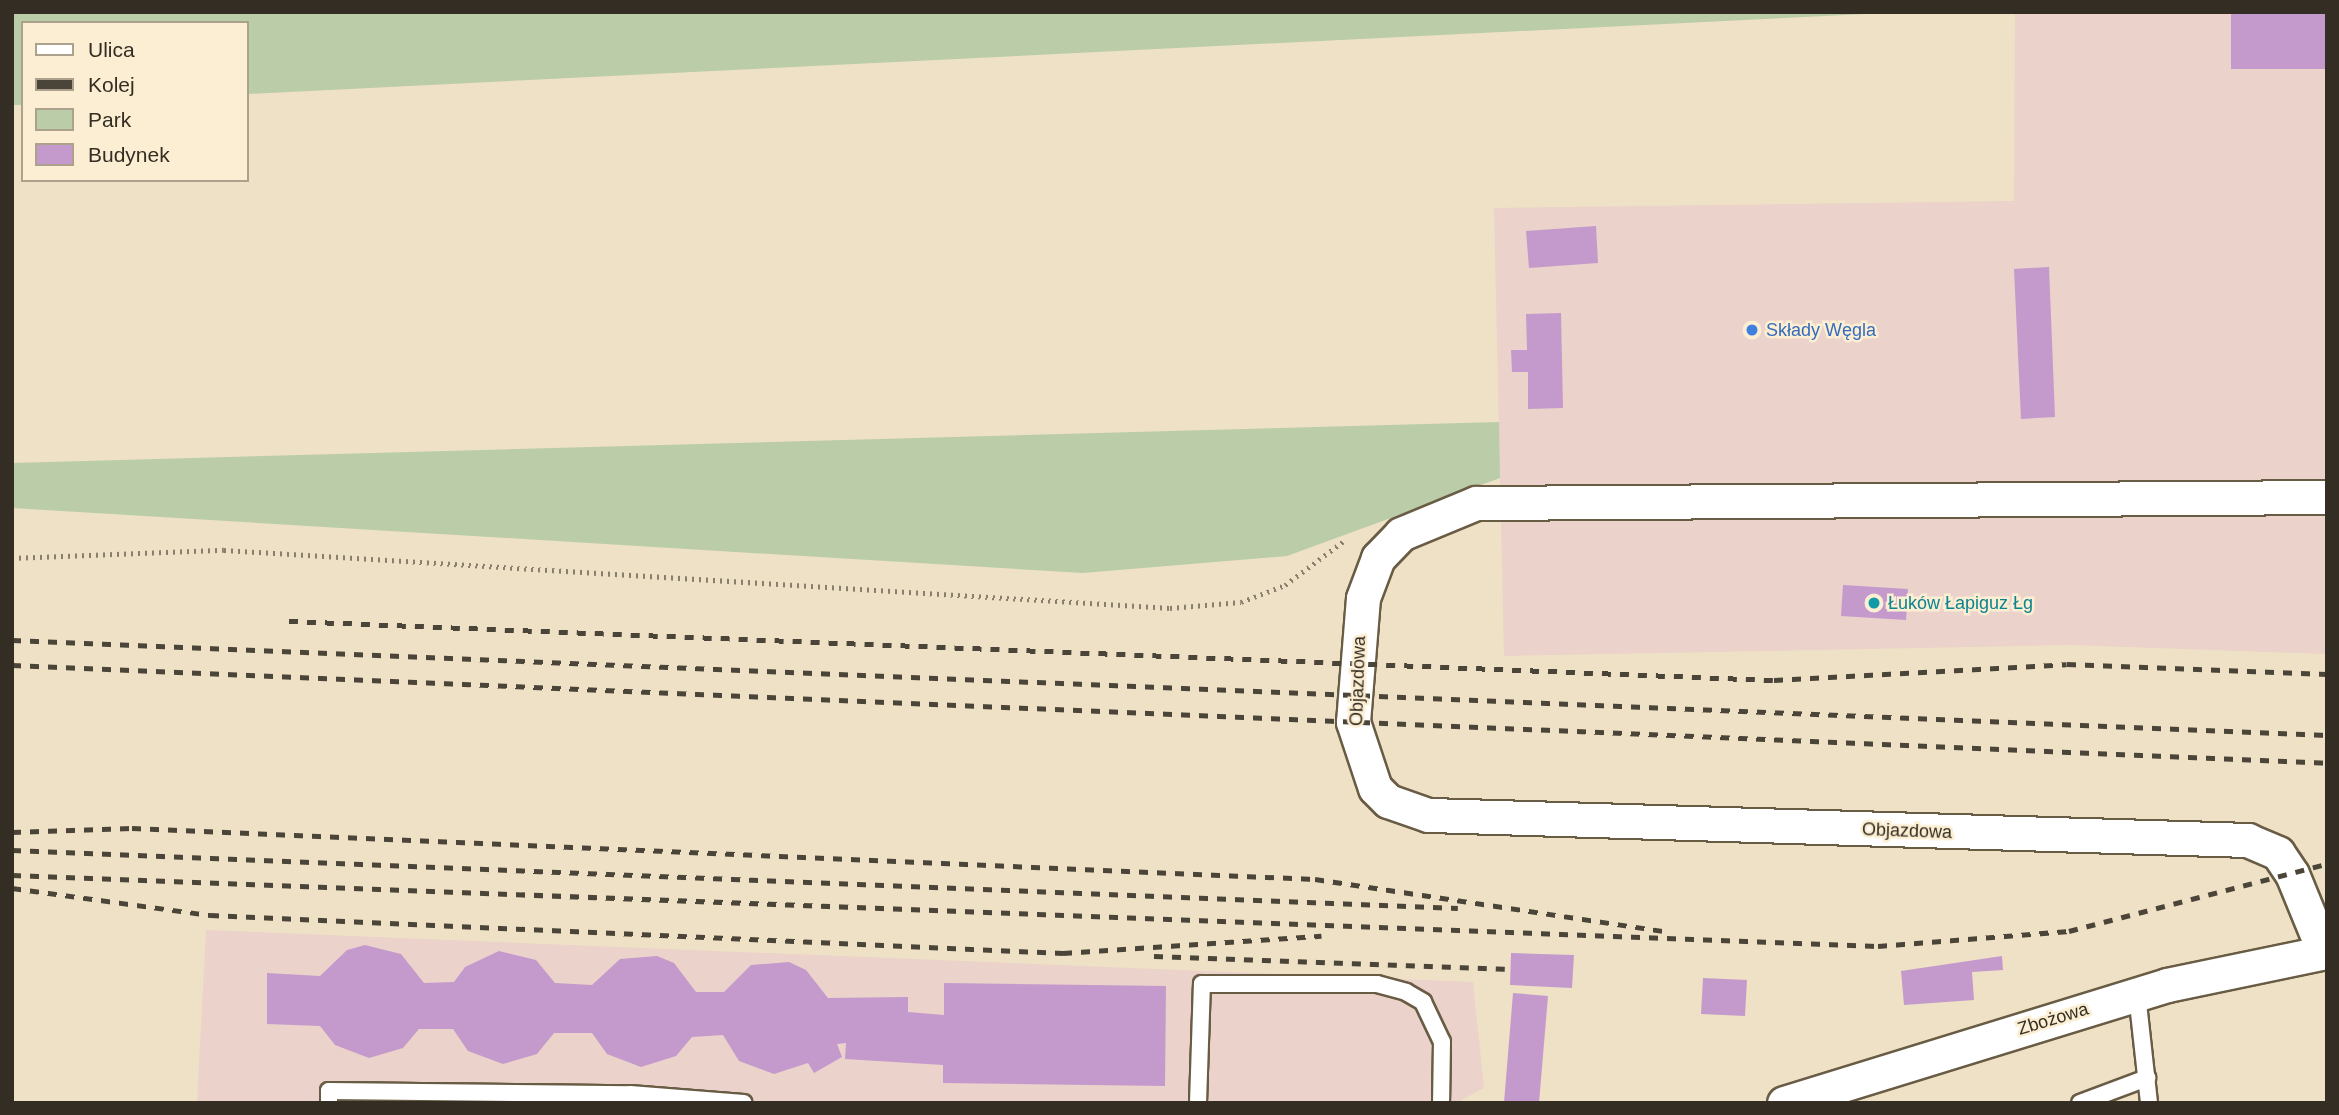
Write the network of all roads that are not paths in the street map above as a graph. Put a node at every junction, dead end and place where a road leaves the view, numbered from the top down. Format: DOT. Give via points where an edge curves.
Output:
graph roads {
  1 [pos="2327,497"];
  2 [pos="2325,952"];
  3 [pos="2137,994"];
  4 [pos="2147,1078"];
  5 [pos="718,1102"];
  6 [pos="329,1103"];
  7 [pos="744,1103"];
  8 [pos="1198,1103"];
  9 [pos="1441,1103"];
  10 [pos="1784,1103"];
  11 [pos="2080,1103"];
  12 [pos="2149,1103"];
  1 -- 2 [label="street, Objazdowa" via="1499,499 1425,520 1389,543 1363,598 1353,722 1363,769 1388,801 1428,815 2248,840 2277,853 2292,874"];
  2 -- 3 [label="street, Zbożowa" via="2246,964"];
  3 -- 4 [label="lane"];
  3 -- 10 [label="street, Zbożowa"];
  4 -- 11 [label="lane"];
  4 -- 12 [label="lane"];
  5 -- 6 [label="lane" via="629,1094 329,1091"];
  5 -- 7 [label="lane"];
  8 -- 9 [label="lane" via="1202,984 1377,985 1406,992 1423,1002 1442,1042"];
}
